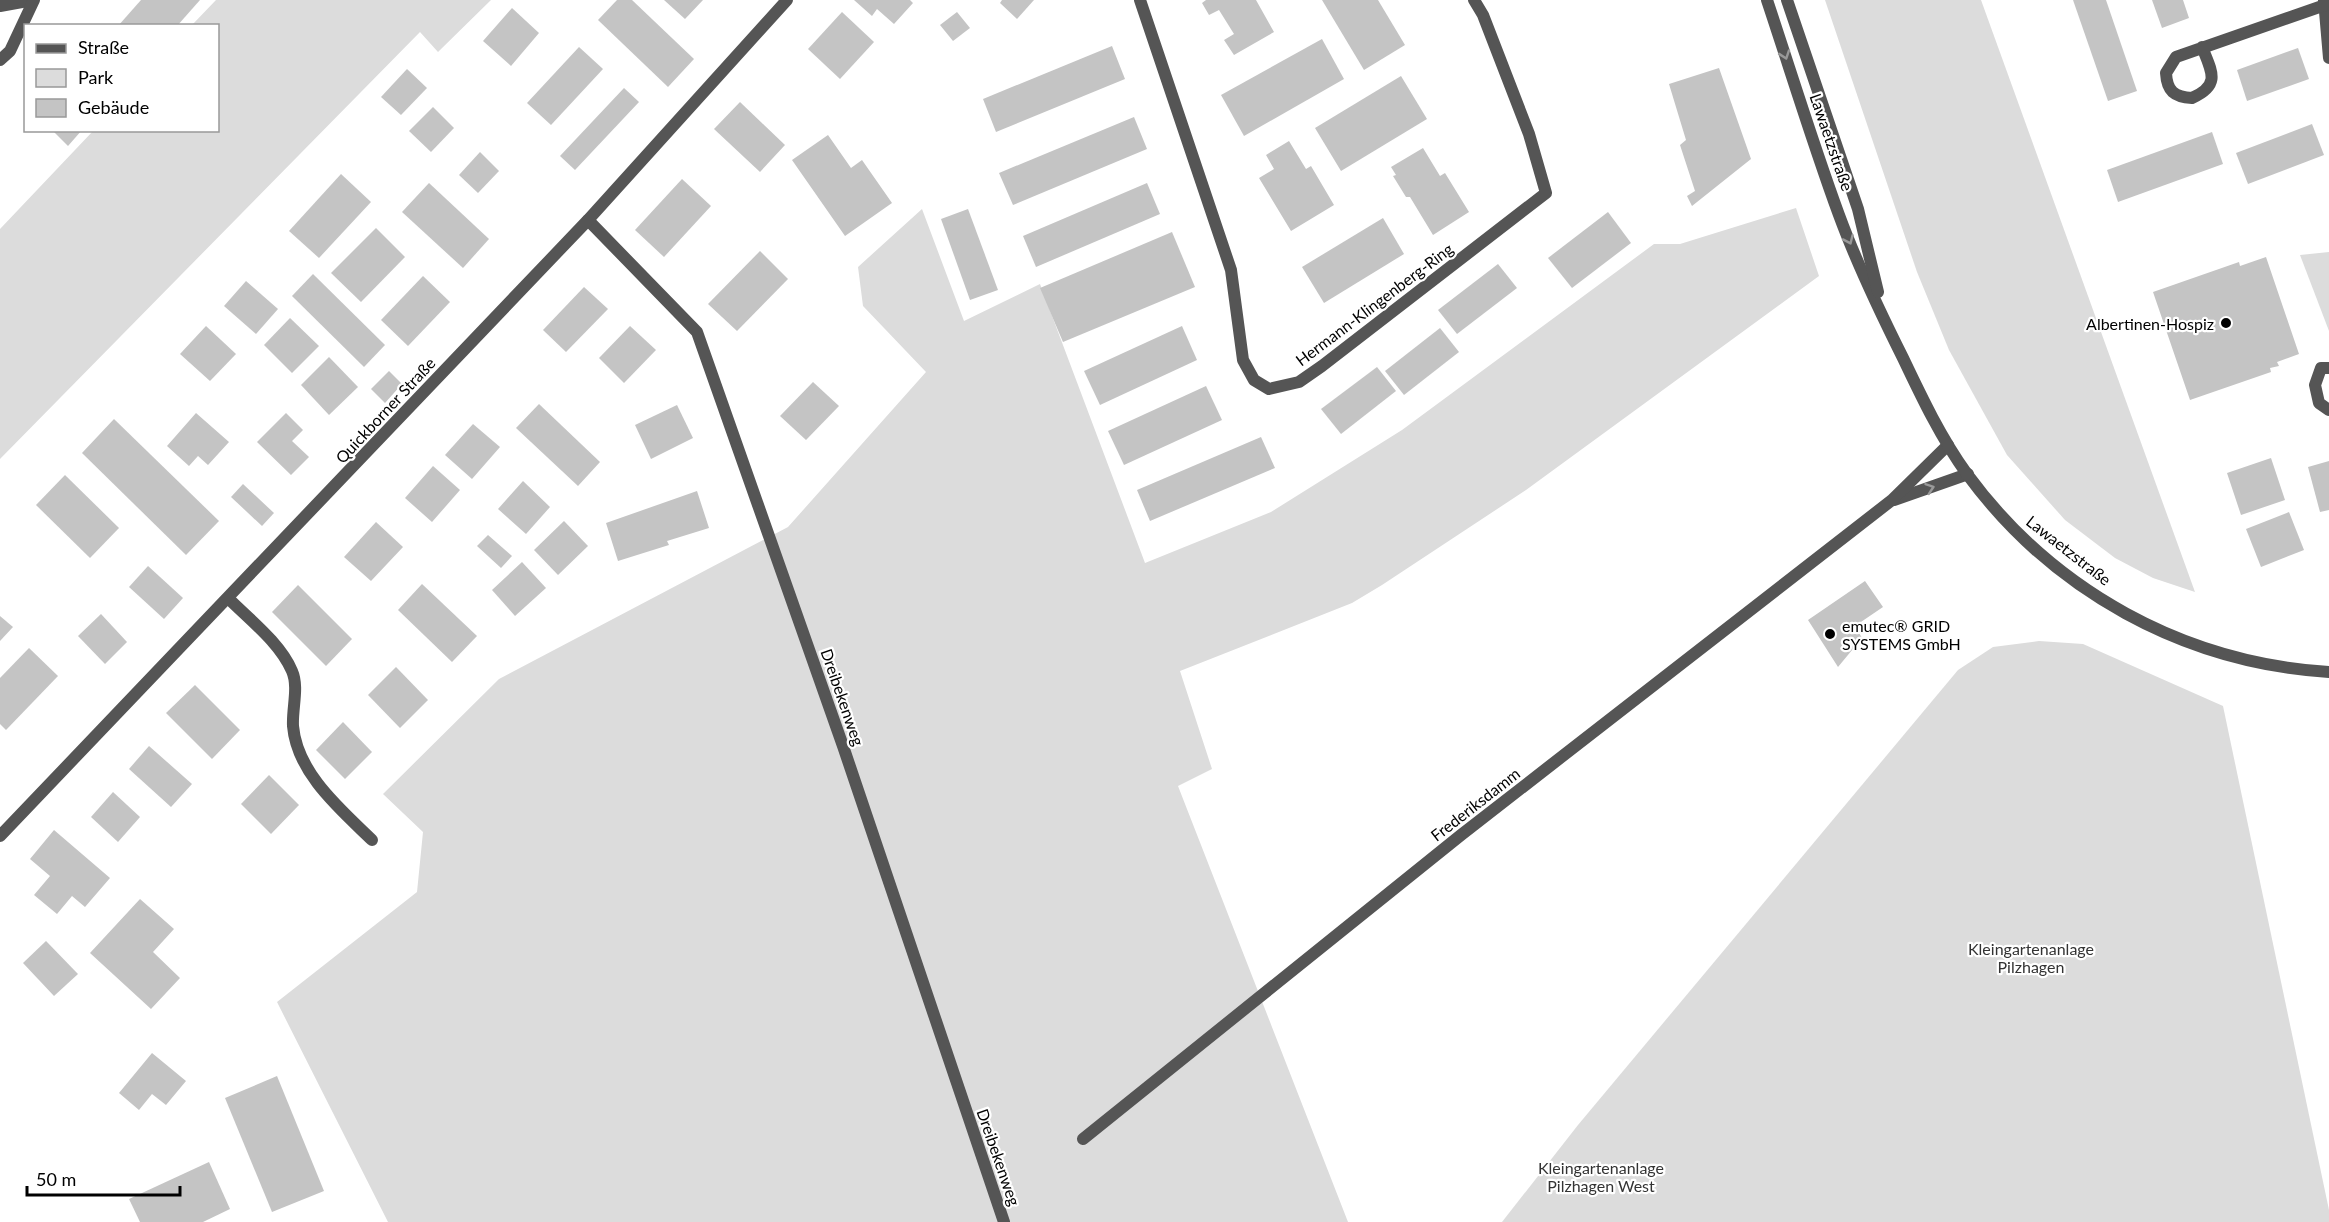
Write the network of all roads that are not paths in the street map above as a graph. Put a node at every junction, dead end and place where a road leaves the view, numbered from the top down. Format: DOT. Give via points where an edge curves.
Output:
graph roads {
  1 [pos="34,0"];
  2 [pos="787,0"];
  3 [pos="1140,0"];
  4 [pos="1474,0"];
  5 [pos="1767,0"];
  6 [pos="1787,0"];
  7 [pos="2324,2"];
  8 [pos="0,6"];
  9 [pos="2329,37"];
  10 [pos="2202,47"];
  11 [pos="2329,58"];
  12 [pos="0,60"];
  13 [pos="588,220"];
  14 [pos="1887,325"];
  15 [pos="2329,368"];
  16 [pos="2329,410"];
  17 [pos="1948,445"];
  18 [pos="1968,474"];
  19 [pos="1892,500"];
  20 [pos="229,598"];
  21 [pos="2329,672"];
  22 [pos="0,836"];
  23 [pos="372,840"];
  24 [pos="1083,1139"];
  25 [pos="1004,1222"];
  1 -- 8 [label="street"];
  1 -- 12 [label="street" via="10,51"];
  2 -- 13 [label="street, Quickborner Straße"];
  3 -- 4 [label="street, Hermann-Klingenberg-Ring" via="1231,270 1243,360 1254,380 1269,389 1299,382 1322,366 1546,193 1528,134"];
  5 -- 14 [label="street, Lawaetzstraße, one-way" via="1840,217"];
  6 -- 14 [label="street, Lawaetzstraße" via="1858,209"];
  7 -- 9 [label="street"];
  7 -- 10 [label="street"];
  9 -- 11 [label="street"];
  10 -- 10 [label="street" via="2176,57 2168,67 2167,81 2174,94 2192,98 2211,84 2211,70"];
  13 -- 20 [label="street, Quickborner Straße"];
  13 -- 25 [label="street, Dreibekenweg" via="697,332 843,746"];
  14 -- 17 [label="street, Lawaetzstraße"];
  15 -- 16 [label="street" via="2321,368 2315,385 2319,403"];
  17 -- 18 [label="street, Lawaetzstraße"];
  17 -- 19 [label="street, Frederiksdamm"];
  19 -- 18 [label="street, Frederiksdamm, one-way"];
  18 -- 21 [label="street, Lawaetzstraße" via="2037,550 2133,619 2191,645 2265,663"];
  19 -- 24 [label="street, Frederiksdamm" via="1461,835"];
  20 -- 22 [label="street, Quickborner Straße"];
  20 -- 23 [label="street" via="284,656 293,674 297,747 311,774"];
}
